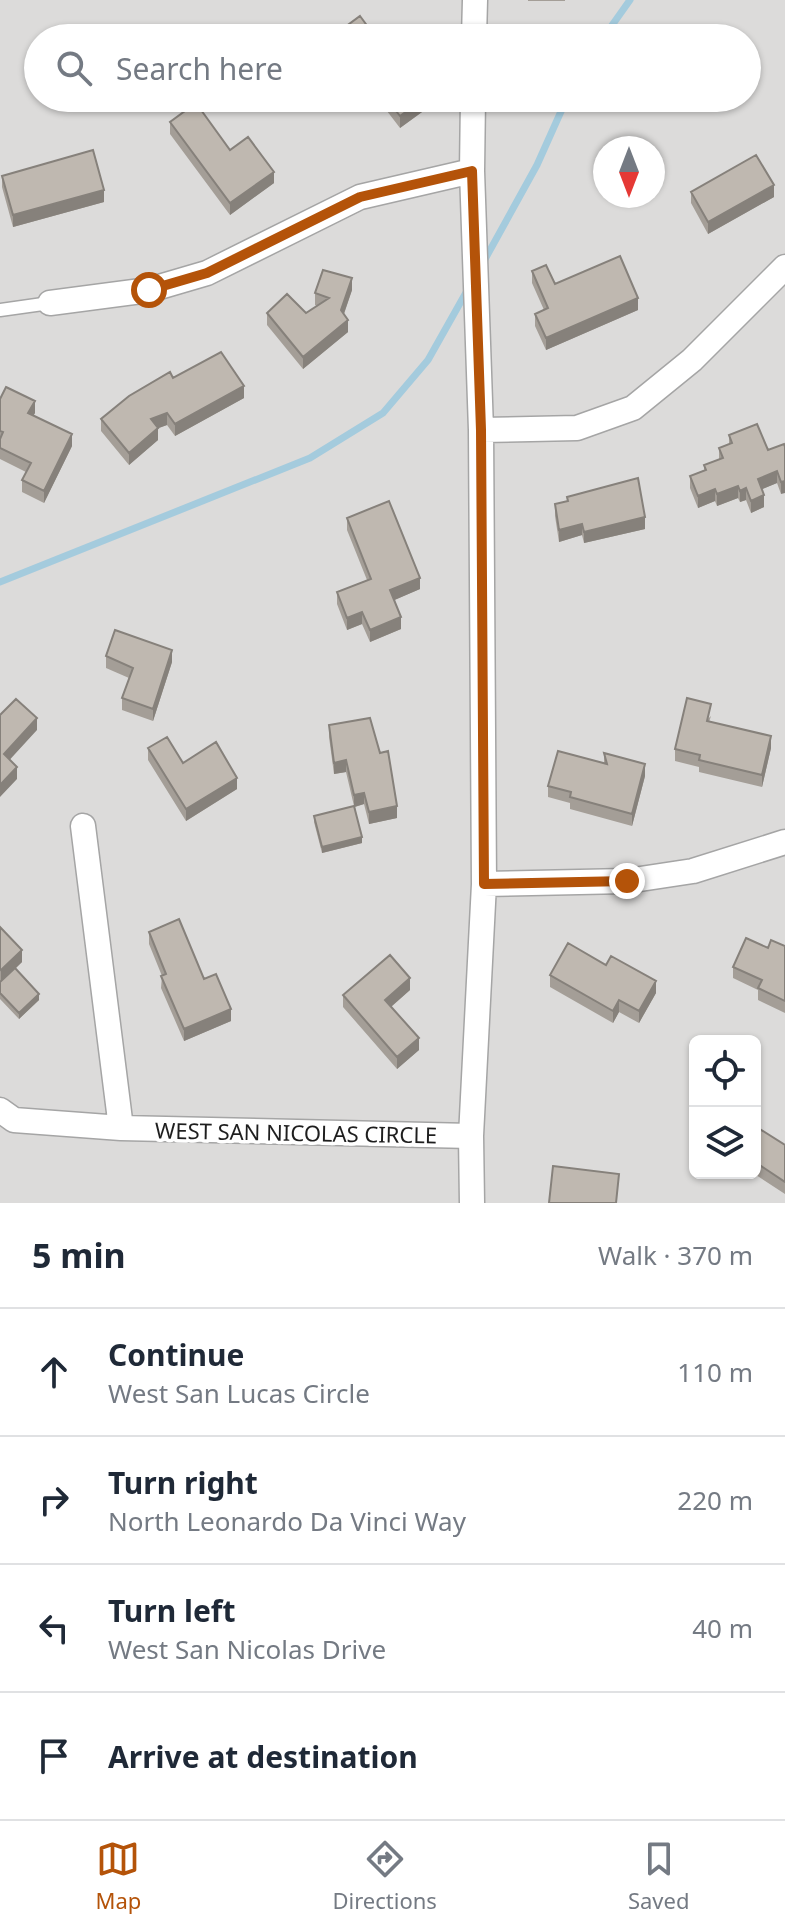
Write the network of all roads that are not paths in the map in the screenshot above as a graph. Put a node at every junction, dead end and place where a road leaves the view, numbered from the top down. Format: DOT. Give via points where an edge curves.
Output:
graph roads {
  1 [pos="475,0"];
  2 [pos="474,24"];
  3 [pos="473,112"];
  4 [pos="472,171"];
  5 [pos="785,267"];
  6 [pos="50,303"];
  7 [pos="0,310"];
  8 [pos="481,430"];
  9 [pos="83,826"];
  10 [pos="785,842"];
  11 [pos="484,884"];
  12 [pos="0,1110"];
  13 [pos="121,1128"];
  14 [pos="471,1136"];
  15 [pos="472,1203"];
  1 -- 2 [label="street"];
  3 -- 4 [label="street"];
  4 -- 6 [label="street" via="360,197 207,273 149,290"];
  4 -- 8 [label="street"];
  5 -- 8 [label="street" via="692,360 633,408 577,428"];
  6 -- 7 [label="lane"];
  8 -- 11 [label="street"];
  9 -- 13 [label="street"];
  10 -- 11 [label="street" via="693,871 627,881"];
  11 -- 14 [label="street"];
  12 -- 13 [label="street, WEST SAN NICOLAS CIRCLE" via="14,1120"];
  13 -- 14 [label="street, WEST SAN NICOLAS CIRCLE"];
  14 -- 15 [label="street"];
}
